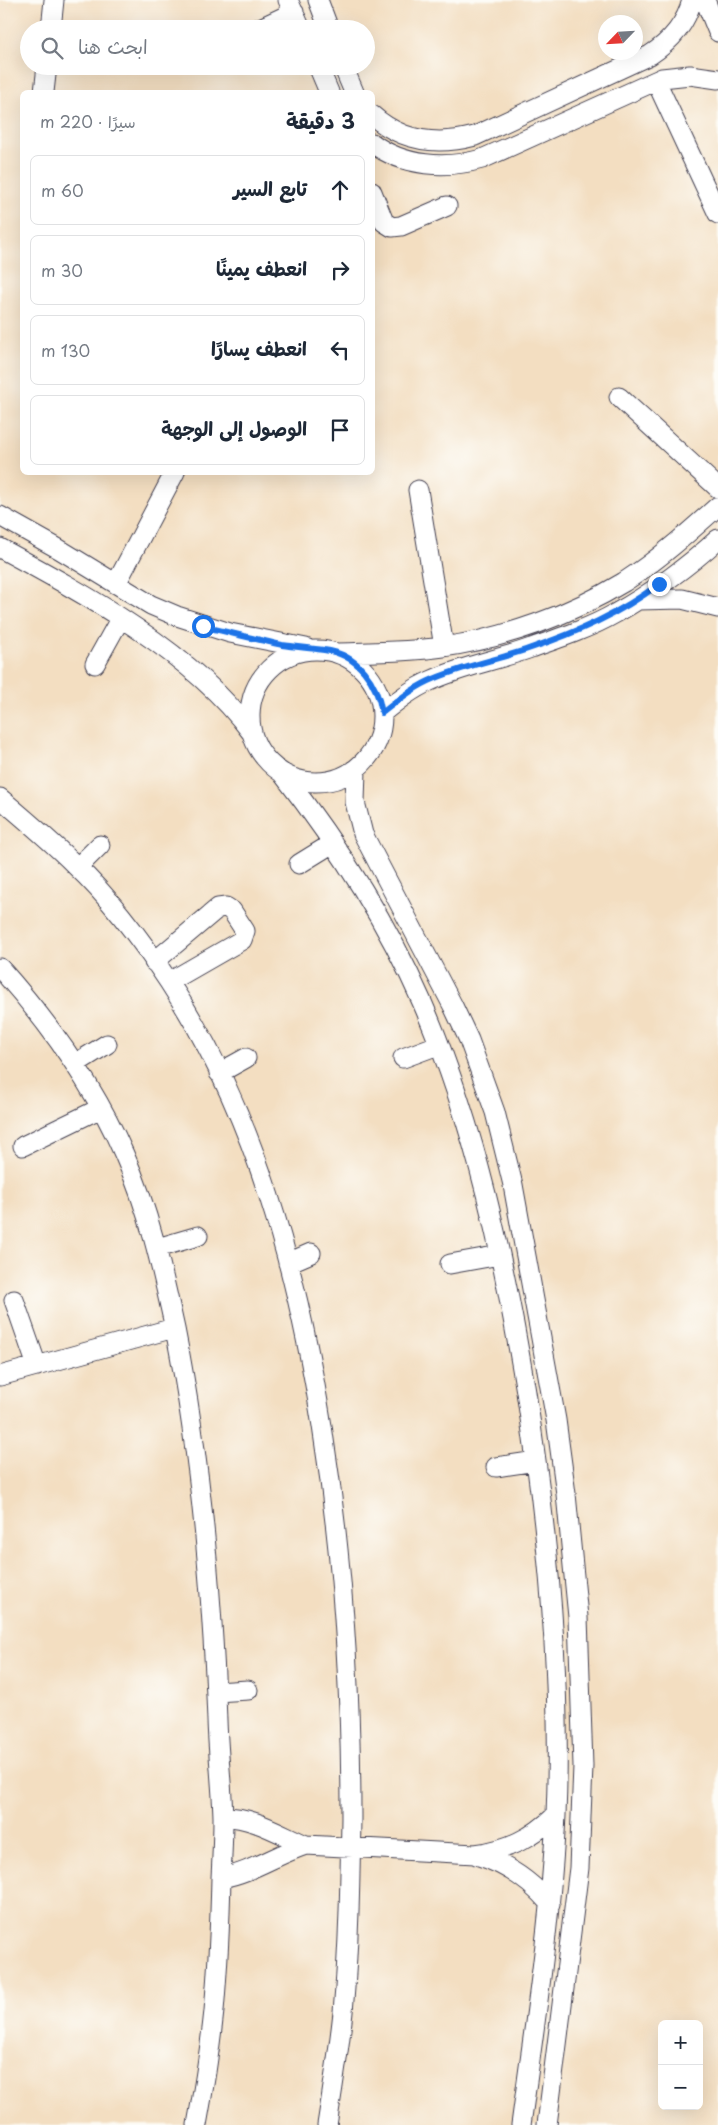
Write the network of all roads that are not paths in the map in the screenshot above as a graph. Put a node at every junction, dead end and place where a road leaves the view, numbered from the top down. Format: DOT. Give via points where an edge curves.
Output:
graph roads {
  1 [pos="54,0"];
  2 [pos="318,0"];
  3 [pos="692,0"];
  4 [pos="704,0"];
  5 [pos="294,14"];
  6 [pos="52,20"];
  7 [pos="280,20"];
  8 [pos="326,20"];
  9 [pos="718,32"];
  10 [pos="46,75"];
  11 [pos="322,75"];
  12 [pos="347,75"];
  13 [pos="718,79"];
  14 [pos="656,81"];
  15 [pos="44,90"];
  16 [pos="329,90"];
  17 [pos="353,90"];
  18 [pos="375,117"];
  19 [pos="375,148"];
  20 [pos="375,200"];
  21 [pos="447,206"];
  22 [pos="718,214"];
  23 [pos="620,398"];
  24 [pos="174,475"];
  25 [pos="718,488"];
  26 [pos="418,490"];
  27 [pos="718,506"];
  28 [pos="0,516"];
  29 [pos="718,539"];
  30 [pos="0,548"];
  31 [pos="116,584"];
  32 [pos="638,600"];
  33 [pos="718,608"];
  34 [pos="120,619"];
  35 [pos="444,647"];
  36 [pos="312,649"];
  37 [pos="338,653"];
  38 [pos="95,664"];
  39 [pos="382,713"];
  40 [pos="251,732"];
  41 [pos="356,770"];
  42 [pos="282,773"];
  43 [pos="0,798"];
  44 [pos="333,843"];
  45 [pos="100,845"];
  46 [pos="299,864"];
  47 [pos="78,867"];
  48 [pos="154,962"];
  49 [pos="0,968"];
  50 [pos="169,982"];
  51 [pos="107,1044"];
  52 [pos="438,1045"];
  53 [pos="246,1058"];
  54 [pos="403,1058"];
  55 [pos="75,1064"];
  56 [pos="219,1073"];
  57 [pos="101,1108"];
  58 [pos="23,1146"];
  59 [pos="198,1236"];
  60 [pos="157,1248"];
  61 [pos="311,1253"];
  62 [pos="500,1255"];
  63 [pos="288,1263"];
  64 [pos="450,1264"];
  65 [pos="14,1300"];
  66 [pos="174,1328"];
  67 [pos="37,1366"];
  68 [pos="0,1376"];
  69 [pos="536,1461"];
  70 [pos="496,1467"];
  71 [pos="248,1690"];
  72 [pos="216,1692"];
  73 [pos="556,1815"];
  74 [pos="223,1817"];
  75 [pos="306,1845"];
  76 [pos="350,1846"];
  77 [pos="475,1854"];
  78 [pos="221,1878"];
  79 [pos="550,1904"];
  80 [pos="198,2125"];
  81 [pos="327,2125"];
  82 [pos="521,2125"];
  83 [pos="547,2125"];
  1 -- 6 [label="street"];
  2 -- 8 [label="street"];
  3 -- 18 [label="street" via="675,33 650,55 475,136 456,141 416,139 398,133"];
  4 -- 9 [label="street"];
  5 -- 7 [label="street"];
  10 -- 15 [label="street"];
  11 -- 16 [label="street"];
  12 -- 17 [label="street"];
  13 -- 14 [label="street" via="690,75"];
  14 -- 19 [label="street" via="467,163 420,163"];
  14 -- 22 [label="street"];
  20 -- 21 [label="street" via="384,222 392,227"];
  23 -- 25 [label="street"];
  24 -- 31 [label="street"];
  26 -- 35 [label="street"];
  27 -- 35 [label="street" via="649,564 624,582 586,602 501,635"];
  28 -- 31 [label="street"];
  29 -- 32 [label="street"];
  30 -- 34 [label="street"];
  31 -- 36 [label="street" via="151,605 203,626 257,640"];
  32 -- 33 [label="street" via="682,599"];
  32 -- 39 [label="street" via="595,624 530,649 429,681"];
  34 -- 38 [label="street"];
  34 -- 40 [label="street" via="204,680"];
  35 -- 37 [label="street"];
  36 -- 37 [label="street"];
  36 -- 40 [label="street" via="299,651 276,662 258,682 250,706"];
  37 -- 39 [label="street" via="369,676 376,687"];
  39 -- 41 [label="street" via="379,738"];
  40 -- 42 [label="street" via="262,756"];
  41 -- 42 [label="street" via="320,783 306,782"];
  41 -- 83 [label="street" via="355,802 363,834 454,1006 494,1112 513,1185 556,1420 576,1588 583,1766 579,1868"];
  42 -- 44 [label="street"];
  43 -- 47 [label="street"];
  44 -- 46 [label="street"];
  44 -- 52 [label="street" via="389,935 423,1004"];
  45 -- 47 [label="street"];
  47 -- 48 [label="street" via="121,916"];
  48 -- 50 [label="street"];
  48 -- 50 [label="street" via="218,908 226,907 232,912 245,931 242,940"];
  49 -- 55 [label="street"];
  50 -- 56 [label="street"];
  51 -- 55 [label="street"];
  52 -- 54 [label="street"];
  52 -- 62 [label="street" via="476,1156"];
  53 -- 56 [label="street"];
  55 -- 57 [label="street"];
  56 -- 63 [label="street" via="247,1132"];
  57 -- 58 [label="street"];
  57 -- 60 [label="street" via="124,1153"];
  59 -- 60 [label="street"];
  60 -- 66 [label="street"];
  61 -- 63 [label="street"];
  62 -- 64 [label="street"];
  62 -- 69 [label="street"];
  63 -- 76 [label="street" via="303,1319 334,1500 351,1725"];
  65 -- 67 [label="street"];
  66 -- 67 [label="street"];
  66 -- 72 [label="street" via="192,1421 206,1537"];
  67 -- 68 [label="street"];
  69 -- 70 [label="street"];
  69 -- 73 [label="street" via="555,1658"];
  71 -- 72 [label="street"];
  72 -- 74 [label="street"];
  73 -- 77 [label="street" via="519,1843"];
  73 -- 79 [label="street"];
  74 -- 75 [label="street" via="247,1820"];
  74 -- 78 [label="street"];
  75 -- 76 [label="street"];
  75 -- 78 [label="street" via="244,1872"];
  76 -- 77 [label="street"];
  76 -- 81 [label="street" via="344,2003"];
  77 -- 79 [label="street" via="517,1873"];
  78 -- 80 [label="street" via="214,2012"];
  79 -- 82 [label="street"];
}
